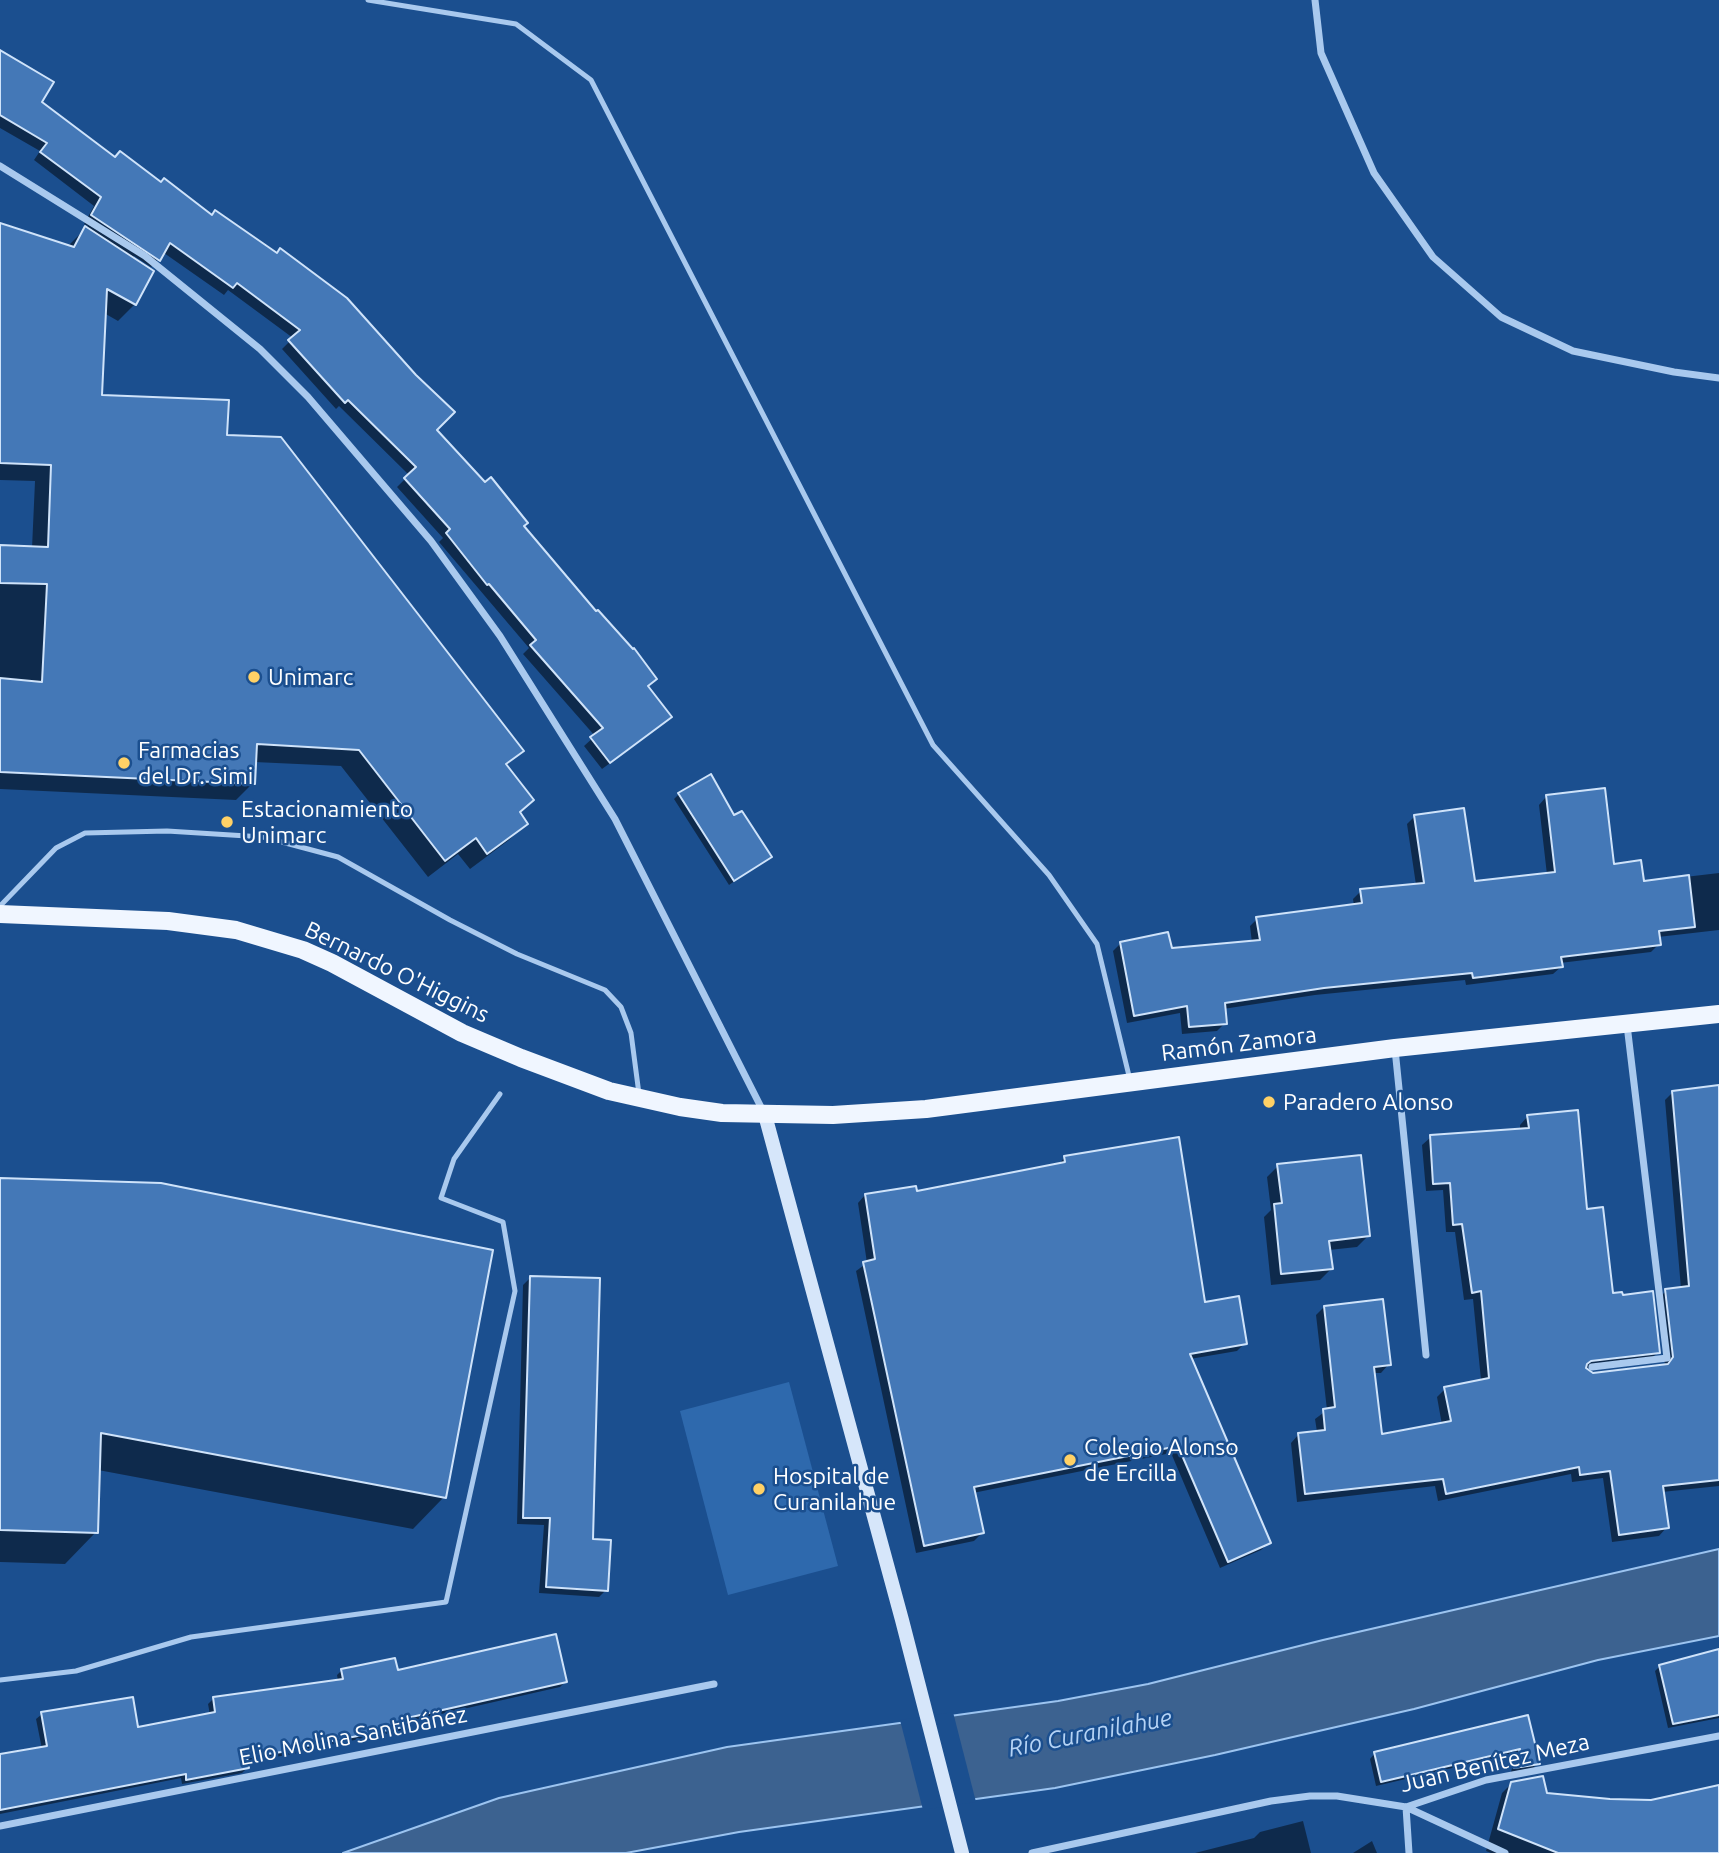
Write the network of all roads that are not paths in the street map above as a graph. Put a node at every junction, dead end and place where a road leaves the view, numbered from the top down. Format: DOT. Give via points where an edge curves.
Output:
graph roads {
  1 [pos="368,0"];
  2 [pos="1315,0"];
  3 [pos="0,166"];
  4 [pos="1719,377"];
  5 [pos="0,906"];
  6 [pos="0,915"];
  7 [pos="1719,1014"];
  8 [pos="1627,1024"];
  9 [pos="1395,1048"];
  10 [pos="1130,1083"];
  11 [pos="500,1094"];
  12 [pos="639,1099"];
  13 [pos="765,1115"];
  14 [pos="1426,1355"];
  15 [pos="1592,1367"];
  16 [pos="0,1680"];
  17 [pos="714,1685"];
  18 [pos="1719,1736"];
  19 [pos="1406,1807"];
  20 [pos="0,1826"];
  21 [pos="962,1853"];
  22 [pos="1031,1853"];
  23 [pos="1409,1853"];
  24 [pos="1504,1853"];
  1 -- 10 [label="lane" via="516,24 591,80 933,745 1049,875 1097,944"];
  2 -- 4 [label="street" via="1321,53 1374,173 1433,257 1501,317 1573,351"];
  3 -- 13 [label="street" via="145,256 260,349 308,397 431,541 499,636 615,819"];
  5 -- 12 [label="lane" via="56,848 85,833 167,831 263,837 338,857 517,954 605,990 621,1007 631,1033"];
  6 -- 12 [label="main road, Bernardo O'Higgins" via="202,924 270,939 332,963 474,1038"];
  7 -- 8 [label="main road, Ramón Zamora"];
  8 -- 9 [label="main road, Ramón Zamora"];
  8 -- 15 [label="street" via="1667,1358"];
  9 -- 10 [label="main road, Ramón Zamora"];
  9 -- 14 [label="street"];
  10 -- 13 [label="main road, Ramón Zamora" via="926,1109"];
  11 -- 16 [label="lane" via="454,1159 441,1198 503,1222 515,1291 446,1602 191,1637 76,1671"];
  12 -- 13 [label="main road, Bernardo O'Higgins"];
  13 -- 21 [label="main road"];
  17 -- 20 [label="street, Elio Molina Santibáñez"];
  18 -- 19 [label="street, Juan Benítez Meza" via="1486,1780"];
  19 -- 22 [label="street, Juan Benítez Meza" via="1310,1796"];
  19 -- 23 [label="street"];
  19 -- 24 [label="street"];
}
